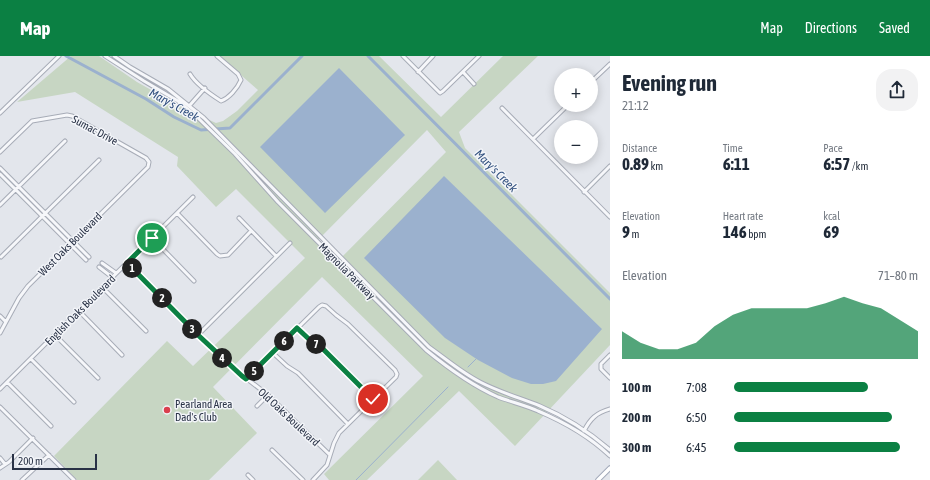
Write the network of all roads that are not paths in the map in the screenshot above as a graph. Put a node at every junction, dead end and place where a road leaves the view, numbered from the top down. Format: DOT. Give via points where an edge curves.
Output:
graph roads {
  1 [pos="59,56"];
  2 [pos="105,56"];
  3 [pos="114,56"];
  4 [pos="217,56"];
  5 [pos="402,56"];
  6 [pos="434,56"];
  7 [pos="480,56"];
  8 [pos="610,64"];
  9 [pos="418,72"];
  10 [pos="463,72"];
  11 [pos="190,74"];
  12 [pos="598,75"];
  13 [pos="474,84"];
  14 [pos="205,88"];
  15 [pos="190,105"];
  16 [pos="502,108"];
  17 [pos="561,112"];
  18 [pos="0,113"];
  19 [pos="203,120"];
  20 [pos="533,140"];
  21 [pos="65,141"];
  22 [pos="228,144"];
  23 [pos="0,152"];
  24 [pos="99,160"];
  25 [pos="149,162"];
  26 [pos="610,166"];
  27 [pos="0,168"];
  28 [pos="0,174"];
  29 [pos="19,186"];
  30 [pos="15,190"];
  31 [pos="584,192"];
  32 [pos="193,197"];
  33 [pos="0,205"];
  34 [pos="45,213"];
  35 [pos="176,213"];
  36 [pos="42,216"];
  37 [pos="610,217"];
  38 [pos="239,218"];
  39 [pos="309,224"];
  40 [pos="304,228"];
  41 [pos="251,231"];
  42 [pos="152,238"];
  43 [pos="73,241"];
  44 [pos="290,243"];
  45 [pos="69,244"];
  46 [pos="276,256"];
  47 [pos="1,257"];
  48 [pos="89,257"];
  49 [pos="86,260"];
  50 [pos="346,262"];
  51 [pos="102,263"];
  52 [pos="127,263"];
  53 [pos="342,266"];
  54 [pos="99,267"];
  55 [pos="116,273"];
  56 [pos="112,277"];
  57 [pos="194,281"];
  58 [pos="102,287"];
  59 [pos="79,311"];
  60 [pos="0,316"];
  61 [pos="6,322"];
  62 [pos="297,328"];
  63 [pos="146,331"];
  64 [pos="0,334"];
  65 [pos="55,335"];
  66 [pos="198,335"];
  67 [pos="434,350"];
  68 [pos="273,353"];
  69 [pos="431,354"];
  70 [pos="122,355"];
  71 [pos="610,355"];
  72 [pos="31,359"];
  73 [pos="98,378"];
  74 [pos="610,378"];
  75 [pos="246,379"];
  76 [pos="7,382"];
  77 [pos="486,385"];
  78 [pos="0,389"];
  79 [pos="483,389"];
  80 [pos="268,395"];
  81 [pos="373,399"];
  82 [pos="74,402"];
  83 [pos="0,406"];
  84 [pos="257,406"];
  85 [pos="610,408"];
  86 [pos="348,424"];
  87 [pos="51,426"];
  88 [pos="584,430"];
  89 [pos="582,435"];
  90 [pos="32,438"];
  91 [pos="272,450"];
  92 [pos="610,450"];
  93 [pos="49,455"];
  94 [pos="330,455"];
  95 [pos="610,456"];
  96 [pos="0,458"];
  97 [pos="5,464"];
  98 [pos="0,468"];
  99 [pos="610,468"];
  100 [pos="248,475"];
  101 [pos="22,480"];
  102 [pos="74,480"];
  103 [pos="253,480"];
  104 [pos="303,480"];
  105 [pos="313,480"];
  106 [pos="598,480"];
  1 -- 18 [label="street"];
  2 -- 19 [label="street, Magnolia Parkway" via="178,101"];
  3 -- 15 [label="street, Magnolia Parkway"];
  4 -- 14 [label="street" via="238,74 241,80 226,99 221,101"];
  5 -- 9 [label="street"];
  6 -- 9 [label="street"];
  7 -- 10 [label="street"];
  8 -- 12 [label="street"];
  9 -- 10 [label="street" via="440,93"];
  10 -- 13 [label="street"];
  11 -- 14 [label="street"];
  14 -- 15 [label="street"];
  15 -- 19 [label="street, Magnolia Parkway"];
  16 -- 20 [label="street"];
  17 -- 20 [label="street"];
  19 -- 22 [label="street, Magnolia Parkway"];
  20 -- 31 [label="street"];
  21 -- 29 [label="street"];
  22 -- 39 [label="street, Magnolia Parkway"];
  22 -- 40 [label="street, Magnolia Parkway"];
  23 -- 25 [label="street, Sumac Drive" via="32,121 69,115"];
  24 -- 34 [label="street"];
  25 -- 43 [label="street, West Oaks Boulevard" via="148,167"];
  26 -- 31 [label="street"];
  27 -- 29 [label="street"];
  28 -- 30 [label="street"];
  29 -- 30 [label="street"];
  29 -- 34 [label="street"];
  30 -- 33 [label="street"];
  30 -- 36 [label="street"];
  31 -- 37 [label="street"];
  32 -- 35 [label="street, English Oaks Boulevard"];
  34 -- 36 [label="street"];
  34 -- 43 [label="street"];
  35 -- 41 [label="street" via="220,256 228,255"];
  35 -- 42 [label="street, English Oaks Boulevard"];
  36 -- 45 [label="street"];
  36 -- 47 [label="street"];
  38 -- 41 [label="street"];
  39 -- 40 [label="street"];
  39 -- 50 [label="street, Magnolia Parkway"];
  40 -- 53 [label="street, Magnolia Parkway"];
  41 -- 46 [label="street"];
  42 -- 52 [label="street, English Oaks Boulevard"];
  42 -- 57 [label="street"];
  43 -- 45 [label="street, West Oaks Boulevard"];
  43 -- 48 [label="street"];
  44 -- 46 [label="street"];
  45 -- 49 [label="street"];
  45 -- 61 [label="street, West Oaks Boulevard" via="25,289"];
  46 -- 66 [label="street"];
  50 -- 53 [label="street"];
  50 -- 67 [label="street, Magnolia Parkway"];
  51 -- 55 [label="street"];
  52 -- 55 [label="street, English Oaks Boulevard"];
  52 -- 66 [label="street, Old Oaks Boulevard"];
  53 -- 69 [label="street, Magnolia Parkway"];
  54 -- 56 [label="street"];
  55 -- 56 [label="street, English Oaks Boulevard"];
  56 -- 58 [label="street, English Oaks Boulevard"];
  58 -- 59 [label="street, English Oaks Boulevard"];
  58 -- 63 [label="street"];
  59 -- 65 [label="street, English Oaks Boulevard"];
  59 -- 70 [label="street"];
  60 -- 61 [label="street"];
  61 -- 64 [label="street, West Oaks Boulevard"];
  62 -- 68 [label="street"];
  62 -- 81 [label="street" via="321,347"];
  62 -- 81 [label="street" via="319,307 325,305 348,324 395,370 397,375"];
  65 -- 72 [label="street, English Oaks Boulevard"];
  65 -- 73 [label="street"];
  66 -- 75 [label="street, Old Oaks Boulevard"];
  67 -- 69 [label="street"];
  67 -- 77 [label="street, Magnolia Parkway"];
  68 -- 75 [label="street"];
  68 -- 86 [label="street"];
  69 -- 79 [label="street, Magnolia Parkway" via="449,369"];
  71 -- 74 [label="street" via="601,364 601,369"];
  72 -- 76 [label="street, English Oaks Boulevard"];
  72 -- 82 [label="street"];
  75 -- 80 [label="street, Old Oaks Boulevard"];
  76 -- 78 [label="street, English Oaks Boulevard"];
  76 -- 87 [label="street"];
  77 -- 79 [label="street"];
  77 -- 88 [label="street, Magnolia Parkway" via="539,406"];
  79 -- 89 [label="street, Magnolia Parkway" via="498,397 537,410"];
  80 -- 84 [label="street"];
  80 -- 94 [label="street, Old Oaks Boulevard"];
  81 -- 86 [label="street"];
  83 -- 90 [label="street"];
  85 -- 88 [label="street" via="594,415"];
  86 -- 94 [label="street" via="336,438"];
  88 -- 89 [label="street"];
  88 -- 92 [label="street, Magnolia Parkway"];
  89 -- 95 [label="street, Magnolia Parkway"];
  90 -- 93 [label="street"];
  90 -- 97 [label="street"];
  91 -- 104 [label="street"];
  93 -- 101 [label="street"];
  93 -- 102 [label="street"];
  94 -- 105 [label="street" via="327,465"];
  96 -- 97 [label="street"];
  97 -- 98 [label="street"];
  99 -- 106 [label="main road"];
  100 -- 103 [label="street"];
}
